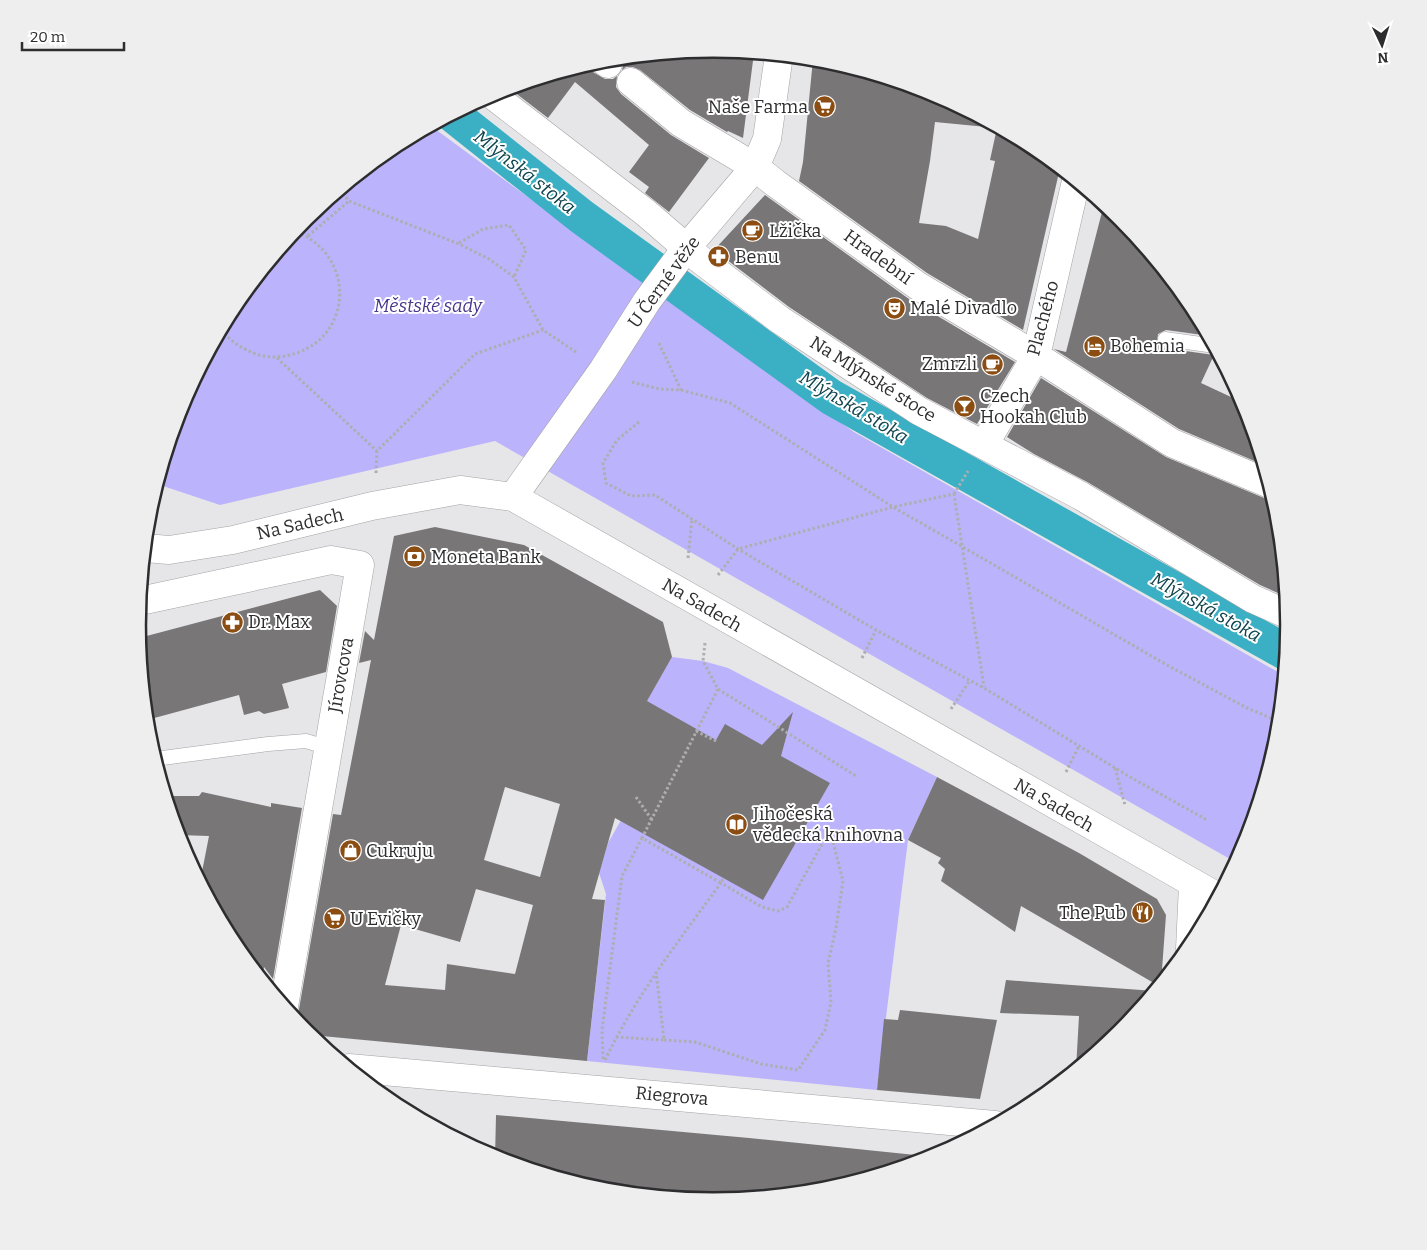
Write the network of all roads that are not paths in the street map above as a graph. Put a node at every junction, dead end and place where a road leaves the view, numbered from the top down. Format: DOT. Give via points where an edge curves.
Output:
graph roads {
  1 [pos="778,61"];
  2 [pos="631,82"];
  3 [pos="499,100"];
  4 [pos="755,167"];
  5 [pos="1075,187"];
  6 [pos="682,255"];
  7 [pos="1165,339"];
  8 [pos="1207,345"];
  9 [pos="1036,356"];
  10 [pos="984,445"];
  11 [pos="1263,481"];
  12 [pos="513,497"];
  13 [pos="151,549"];
  14 [pos="147,600"];
  15 [pos="1281,611"];
  16 [pos="329,748"];
  17 [pos="162,758"];
  18 [pos="1194,885"];
  19 [pos="1212,895"];
  20 [pos="1191,930"];
  21 [pos="286,997"];
  22 [pos="360,1069"];
  23 [pos="984,1123"];
  1 -- 4 [label="street, U Černé věže" via="767,139"];
  2 -- 4 [label="street, Hradební" via="682,123"];
  3 -- 6 [label="street, Na Mlýnské stoce" via="646,213"];
  4 -- 6 [label="street, U Černé věže"];
  4 -- 9 [label="street, Hradební" via="918,286"];
  5 -- 9 [label="street, Plachého"];
  6 -- 10 [label="street, Na Mlýnské stoce" via="697,257 780,320 919,411"];
  6 -- 12 [label="street, U Černé věže"];
  7 -- 8 [label="lane"];
  9 -- 10 [label="street, Plachého"];
  9 -- 11 [label="street, Hradební" via="1172,443"];
  10 -- 15 [label="street, Na Mlýnské stoce" via="1081,496 1253,599"];
  12 -- 13 [label="street, Na Sadech" via="460,490 372,506 233,540 169,550"];
  12 -- 18 [label="street, Na Sadech"];
  14 -- 16 [label="street, Jírovcova" via="331,560 360,565"];
  16 -- 17 [label="lane" via="306,741"];
  16 -- 21 [label="street, Jírovcova"];
  18 -- 19 [label="street, Na Sadech"];
  18 -- 20 [label="street"];
  22 -- 23 [label="street, Riegrova"];
}
